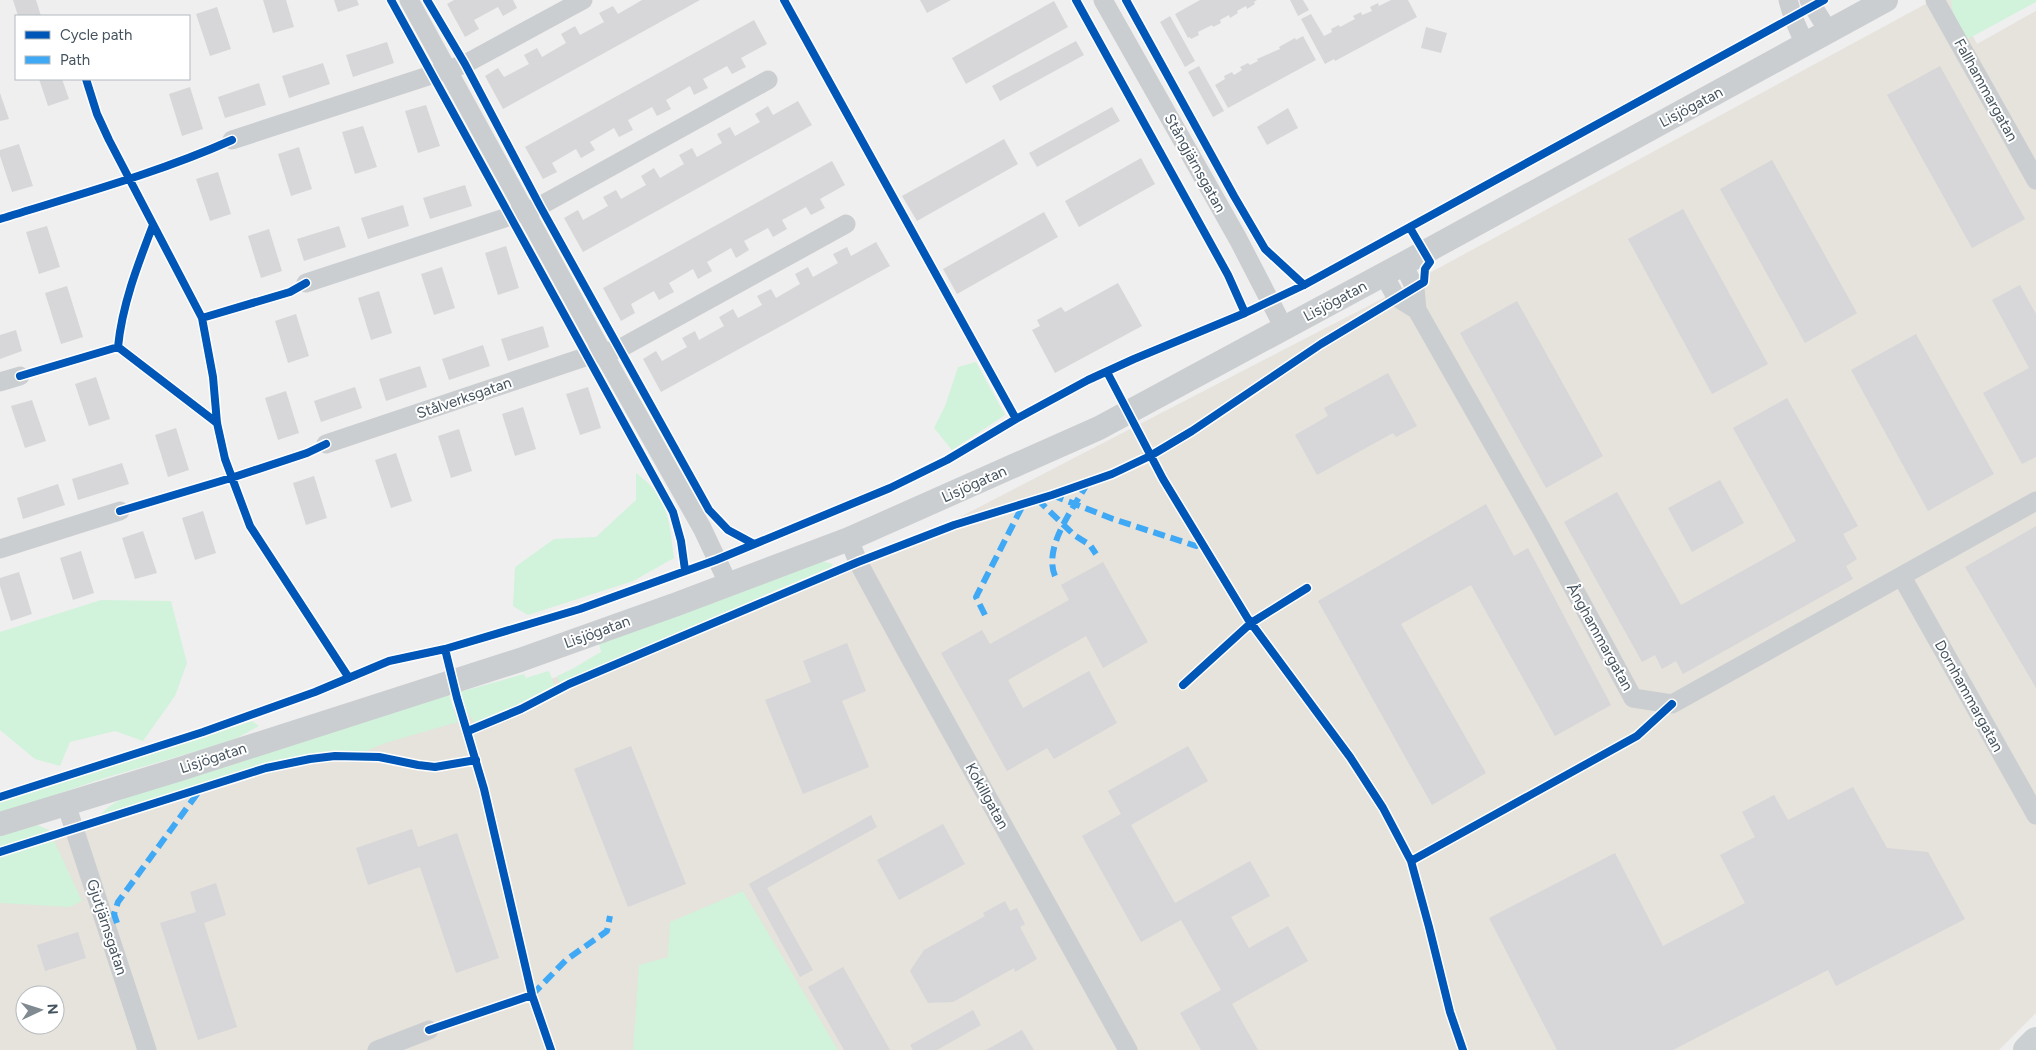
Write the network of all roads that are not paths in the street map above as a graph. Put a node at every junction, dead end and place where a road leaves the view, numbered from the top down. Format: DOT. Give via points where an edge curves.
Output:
graph roads {
  1 [pos="409,0"];
  2 [pos="583,0"];
  3 [pos="1103,0"];
  4 [pos="1788,0"];
  5 [pos="1809,0"];
  6 [pos="1886,0"];
  7 [pos="1935,0"];
  8 [pos="1829,32"];
  9 [pos="1805,45"];
  10 [pos="448,69"];
  11 [pos="768,80"];
  12 [pos="232,140"];
  13 [pos="2036,180"];
  14 [pos="525,211"];
  15 [pos="846,224"];
  16 [pos="1394,270"];
  17 [pos="306,283"];
  18 [pos="1284,328"];
  19 [pos="603,352"];
  20 [pos="20,376"];
  21 [pos="0,382"];
  22 [pos="326,444"];
  23 [pos="2036,501"];
  24 [pos="120,511"];
  25 [pos="849,539"];
  26 [pos="0,549"];
  27 [pos="1902,576"];
  28 [pos="729,585"];
  29 [pos="66,804"];
  30 [pos="2036,815"];
  31 [pos="0,824"];
  32 [pos="429,1030"];
  33 [pos="2036,1041"];
  34 [pos="147,1050"];
  35 [pos="377,1050"];
  36 [pos="1128,1050"];
  37 [pos="2027,1050"];
  1 -- 10 [label="street"];
  2 -- 10 [label="street" via="465,64"];
  3 -- 18 [label="street, Stångjärnsgatan"];
  4 -- 9 [label="street"];
  5 -- 8 [label="street"];
  6 -- 8 [label="street, Lisjögatan"];
  7 -- 13 [label="street, Fallhammargatan"];
  8 -- 9 [label="street, Lisjögatan"];
  9 -- 16 [label="street, Lisjögatan"];
  10 -- 12 [label="street"];
  10 -- 14 [label="street"];
  11 -- 14 [label="street" via="540,206"];
  14 -- 17 [label="street"];
  14 -- 19 [label="street"];
  15 -- 19 [label="street, Stålverksgatan" via="619,349"];
  16 -- 18 [label="street, Lisjögatan"];
  16 -- 27 [label="street, Ånghammargatan" via="1415,288 1417,310 1633,698 1672,704"];
  18 -- 25 [label="street, Lisjögatan" via="1100,428"];
  19 -- 22 [label="street, Stålverksgatan"];
  19 -- 28 [label="street" via="702,528"];
  20 -- 21 [label="street"];
  23 -- 27 [label="street, Ånghammargatan"];
  24 -- 26 [label="street"];
  25 -- 28 [label="street, Lisjögatan"];
  25 -- 36 [label="street, Kokillgatan" via="896,632"];
  27 -- 30 [label="street, Dornhammargatan"];
  28 -- 29 [label="street, Lisjögatan" via="520,660"];
  29 -- 31 [label="street, Lisjögatan"];
  29 -- 34 [label="street, Gjutjärnsgatan"];
  32 -- 35 [label="street"];
  33 -- 37 [label="main road"];
}
